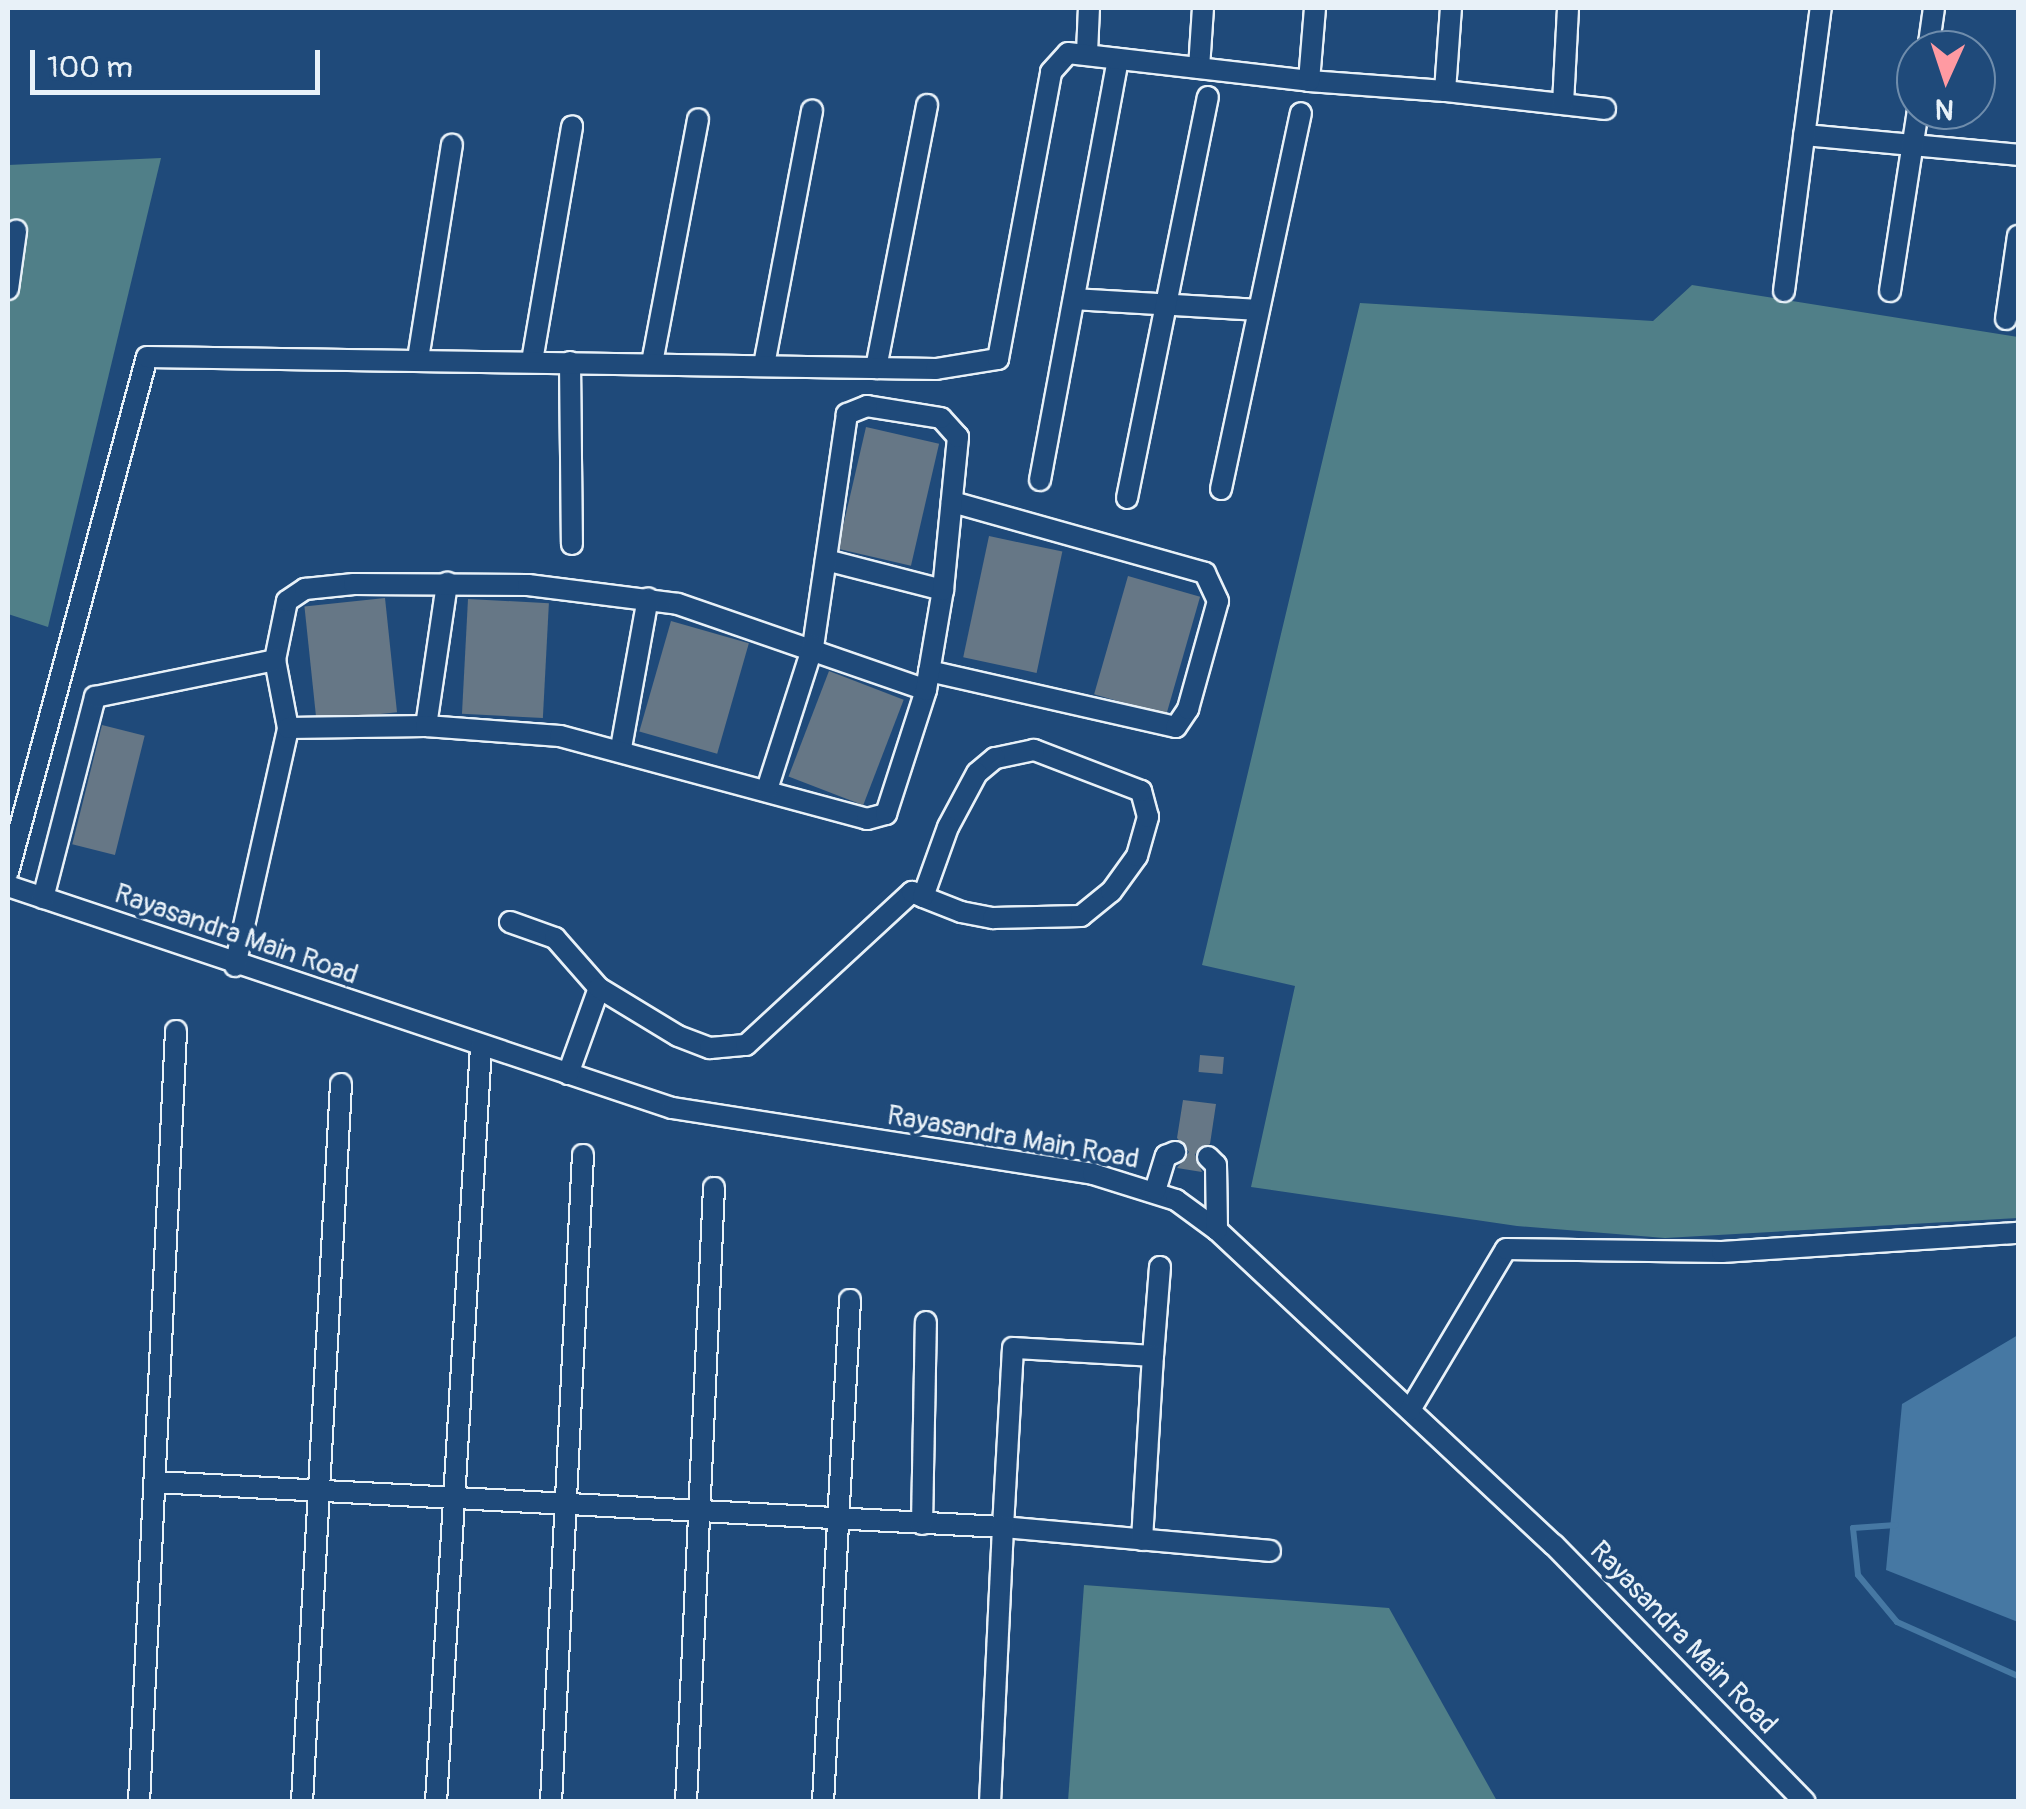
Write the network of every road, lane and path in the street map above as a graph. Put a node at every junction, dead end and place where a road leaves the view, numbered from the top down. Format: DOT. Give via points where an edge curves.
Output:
graph roads {
  1 [pos="1089,8"];
  2 [pos="1203,8"];
  3 [pos="1314,8"];
  4 [pos="1451,8"];
  5 [pos="1568,8"];
  6 [pos="1820,8"];
  7 [pos="1086,53"];
  8 [pos="1118,59"];
  9 [pos="1199,68"];
  10 [pos="1309,80"];
  11 [pos="1445,91"];
  12 [pos="1208,97"];
  13 [pos="1563,104"];
  14 [pos="927,105"];
  15 [pos="1605,109"];
  16 [pos="812,110"];
  17 [pos="1301,113"];
  18 [pos="698,119"];
  19 [pos="572,126"];
  20 [pos="1915,130"];
  21 [pos="1804,135"];
  22 [pos="452,145"];
  23 [pos="1912,145"];
  24 [pos="2018,155"];
  25 [pos="16,231"];
  26 [pos="2018,236"];
  27 [pos="8,290"];
  28 [pos="1784,291"];
  29 [pos="1890,291"];
  30 [pos="1074,299"];
  31 [pos="1167,305"];
  32 [pos="1258,310"];
  33 [pos="2006,319"];
  34 [pos="418,359"];
  35 [pos="532,361"];
  36 [pos="570,362"];
  37 [pos="652,363"];
  38 [pos="764,366"];
  39 [pos="876,368"];
  40 [pos="1040,480"];
  41 [pos="1221,489"];
  42 [pos="1127,498"];
  43 [pos="952,502"];
  44 [pos="572,544"];
  45 [pos="826,560"];
  46 [pos="447,583"];
  47 [pos="942,590"];
  48 [pos="648,598"];
  49 [pos="813,646"];
  50 [pos="275,660"];
  51 [pos="927,681"];
  52 [pos="426,726"];
  53 [pos="288,728"];
  54 [pos="621,748"];
  55 [pos="767,789"];
  56 [pos="8,872"];
  57 [pos="8,886"];
  58 [pos="923,897"];
  59 [pos="43,898"];
  60 [pos="510,922"];
  61 [pos="235,966"];
  62 [pos="599,988"];
  63 [pos="176,1031"];
  64 [pos="481,1046"];
  65 [pos="568,1074"];
  66 [pos="342,1084"];
  67 [pos="1175,1152"];
  68 [pos="583,1155"];
  69 [pos="1208,1157"];
  70 [pos="714,1188"];
  71 [pos="1155,1191"];
  72 [pos="1217,1230"];
  73 [pos="2018,1233"];
  74 [pos="1160,1267"];
  75 [pos="850,1300"];
  76 [pos="926,1322"];
  77 [pos="1153,1356"];
  78 [pos="1410,1410"];
  79 [pos="155,1482"];
  80 [pos="321,1493"];
  81 [pos="456,1502"];
  82 [pos="570,1508"];
  83 [pos="700,1514"];
  84 [pos="836,1520"];
  85 [pos="922,1524"];
  86 [pos="1003,1527"];
  87 [pos="1142,1540"];
  88 [pos="1270,1551"];
  89 [pos="138,1802"];
  90 [pos="302,1802"];
  91 [pos="436,1802"];
  92 [pos="551,1802"];
  93 [pos="686,1802"];
  94 [pos="823,1802"];
  95 [pos="990,1802"];
  96 [pos="1804,1802"];
  1 -- 7 [label="street"];
  2 -- 9 [label="street"];
  3 -- 10 [label="street"];
  4 -- 11 [label="street"];
  5 -- 13 [label="street"];
  6 -- 21 [label="street"];
  7 -- 8 [label="street"];
  7 -- 39 [label="street" via="1068,53 1051,72 998,360 964,368"];
  8 -- 9 [label="street"];
  8 -- 30 [label="street"];
  9 -- 10 [label="street"];
  10 -- 11 [label="street"];
  11 -- 13 [label="street"];
  12 -- 31 [label="street"];
  13 -- 15 [label="street"];
  14 -- 39 [label="street"];
  16 -- 38 [label="street"];
  17 -- 32 [label="street"];
  18 -- 37 [label="street"];
  19 -- 35 [label="street"];
  20 -- 23 [label="street"];
  21 -- 23 [label="street"];
  21 -- 28 [label="street"];
  22 -- 34 [label="street"];
  23 -- 24 [label="street"];
  23 -- 29 [label="street"];
  25 -- 27 [label="street"];
  26 -- 33 [label="street"];
  30 -- 31 [label="street"];
  30 -- 40 [label="street"];
  31 -- 32 [label="street"];
  31 -- 42 [label="street"];
  32 -- 41 [label="street"];
  34 -- 35 [label="street"];
  34 -- 56 [label="street" via="147,357"];
  35 -- 36 [label="street"];
  36 -- 37 [label="street"];
  36 -- 44 [label="street"];
  37 -- 38 [label="street"];
  38 -- 39 [label="street"];
  43 -- 45 [label="street" via="954,426 942,418 852,408"];
  43 -- 47 [label="street"];
  43 -- 51 [label="street" via="1205,573 1218,602 1188,708 1176,727"];
  45 -- 47 [label="street"];
  45 -- 49 [label="street"];
  46 -- 48 [label="street"];
  46 -- 50 [label="street" via="292,592"];
  46 -- 52 [label="street"];
  47 -- 51 [label="street"];
  48 -- 49 [label="street" via="725,615"];
  48 -- 54 [label="street"];
  49 -- 51 [label="street"];
  49 -- 55 [label="street"];
  50 -- 53 [label="street"];
  50 -- 59 [label="street" via="95,698"];
  51 -- 55 [label="street" via="886,814 867,820"];
  52 -- 53 [label="street"];
  52 -- 54 [label="street" via="560,736"];
  53 -- 61 [label="street"];
  54 -- 55 [label="street"];
  57 -- 59 [label="street, Rayasandra Main Road"];
  58 -- 58 [label="street" via="993,918 1081,916 1111,892 1137,856 1148,817 1140,791 1034,750 996,758 977,773 948,827"];
  58 -- 62 [label="street" via="912,892 746,1045 710,1048 678,1036"];
  59 -- 61 [label="street, Rayasandra Main Road"];
  60 -- 62 [label="street" via="555,938"];
  61 -- 64 [label="street, Rayasandra Main Road"];
  62 -- 65 [label="street"];
  63 -- 79 [label="street"];
  64 -- 65 [label="street, Rayasandra Main Road"];
  64 -- 81 [label="street"];
  65 -- 71 [label="street, Rayasandra Main Road" via="672,1108 1093,1174"];
  66 -- 80 [label="street"];
  67 -- 71 [label="street" via="1166,1156"];
  68 -- 82 [label="street"];
  69 -- 72 [label="street" via="1216,1166"];
  70 -- 83 [label="street"];
  71 -- 72 [label="street, Rayasandra Main Road"];
  72 -- 78 [label="street, Rayasandra Main Road"];
  73 -- 78 [label="street" via="1722,1252 1506,1249"];
  74 -- 77 [label="street"];
  75 -- 84 [label="street"];
  76 -- 85 [label="street"];
  77 -- 86 [label="street" via="1013,1348"];
  77 -- 87 [label="street"];
  78 -- 96 [label="street, Rayasandra Main Road" via="1554,1545"];
  79 -- 80 [label="street"];
  79 -- 89 [label="street"];
  80 -- 81 [label="street"];
  80 -- 90 [label="street"];
  81 -- 82 [label="street"];
  81 -- 91 [label="street"];
  82 -- 83 [label="street"];
  82 -- 92 [label="street"];
  83 -- 84 [label="street"];
  83 -- 93 [label="street"];
  84 -- 85 [label="street"];
  84 -- 94 [label="street"];
  85 -- 86 [label="street"];
  86 -- 87 [label="street"];
  86 -- 95 [label="street"];
  87 -- 88 [label="street"];
}
